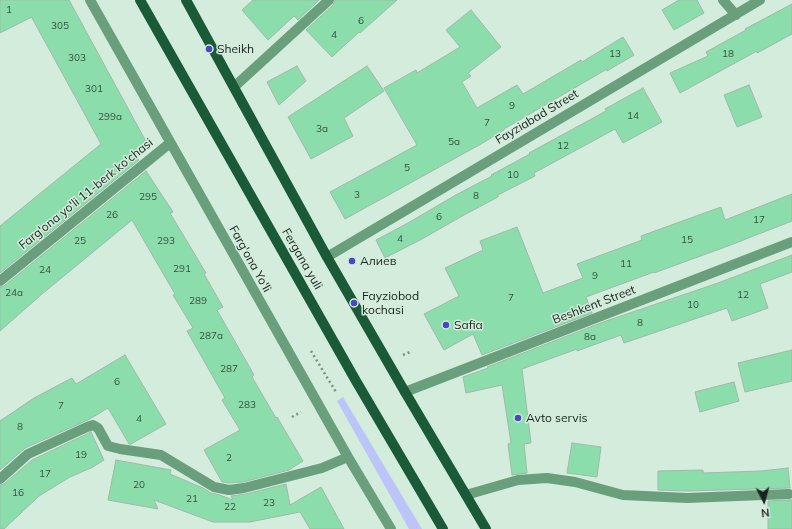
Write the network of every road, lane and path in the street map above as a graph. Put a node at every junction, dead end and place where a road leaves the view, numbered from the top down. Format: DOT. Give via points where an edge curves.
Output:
graph roads {
  1 [pos="90,0"];
  2 [pos="139,0"];
  3 [pos="186,0"];
  4 [pos="329,0"];
  5 [pos="723,0"];
  6 [pos="760,0"];
  7 [pos="736,15"];
  8 [pos="234,87"];
  9 [pos="170,143"];
  10 [pos="792,242"];
  11 [pos="327,257"];
  12 [pos="0,281"];
  13 [pos="311,351"];
  14 [pos="410,352"];
  15 [pos="403,355"];
  16 [pos="336,392"];
  17 [pos="405,392"];
  18 [pos="301,412"];
  19 [pos="292,417"];
  20 [pos="348,457"];
  21 [pos="0,479"];
  22 [pos="789,494"];
  23 [pos="466,495"];
  24 [pos="391,529"];
  25 [pos="443,529"];
  26 [pos="486,529"];
  1 -- 9 [label="street, Farg'ona Yo'li"];
  2 -- 25 [label="main road, Fergana yuli"];
  3 -- 8 [label="main road, Fergana yuli"];
  4 -- 8 [label="street"];
  5 -- 7 [label="street"];
  6 -- 7 [label="street, Fayziabad Street"];
  7 -- 11 [label="street, Fayziabad Street"];
  8 -- 11 [label="main road, Fergana yuli"];
  9 -- 12 [label="street, Farg'ona yo'li 11-berk ko'chasi"];
  9 -- 20 [label="street, Farg'ona Yo'li"];
  10 -- 17 [label="street, Beshkent Street"];
  11 -- 17 [label="main road, Fergana yuli"];
  13 -- 16 [label="path"];
  14 -- 15 [label="path"];
  17 -- 23 [label="main road, Fergana yuli"];
  18 -- 19 [label="path"];
  20 -- 21 [label="street" via="322,468 230,490 214,487 161,455 108,446 98,428 93,425 28,454"];
  20 -- 24 [label="street, Farg'ona Yo'li"];
  22 -- 23 [label="street" via="687,498 623,495 575,482 547,478 518,480"];
  23 -- 26 [label="main road, Fergana yuli"];
}
